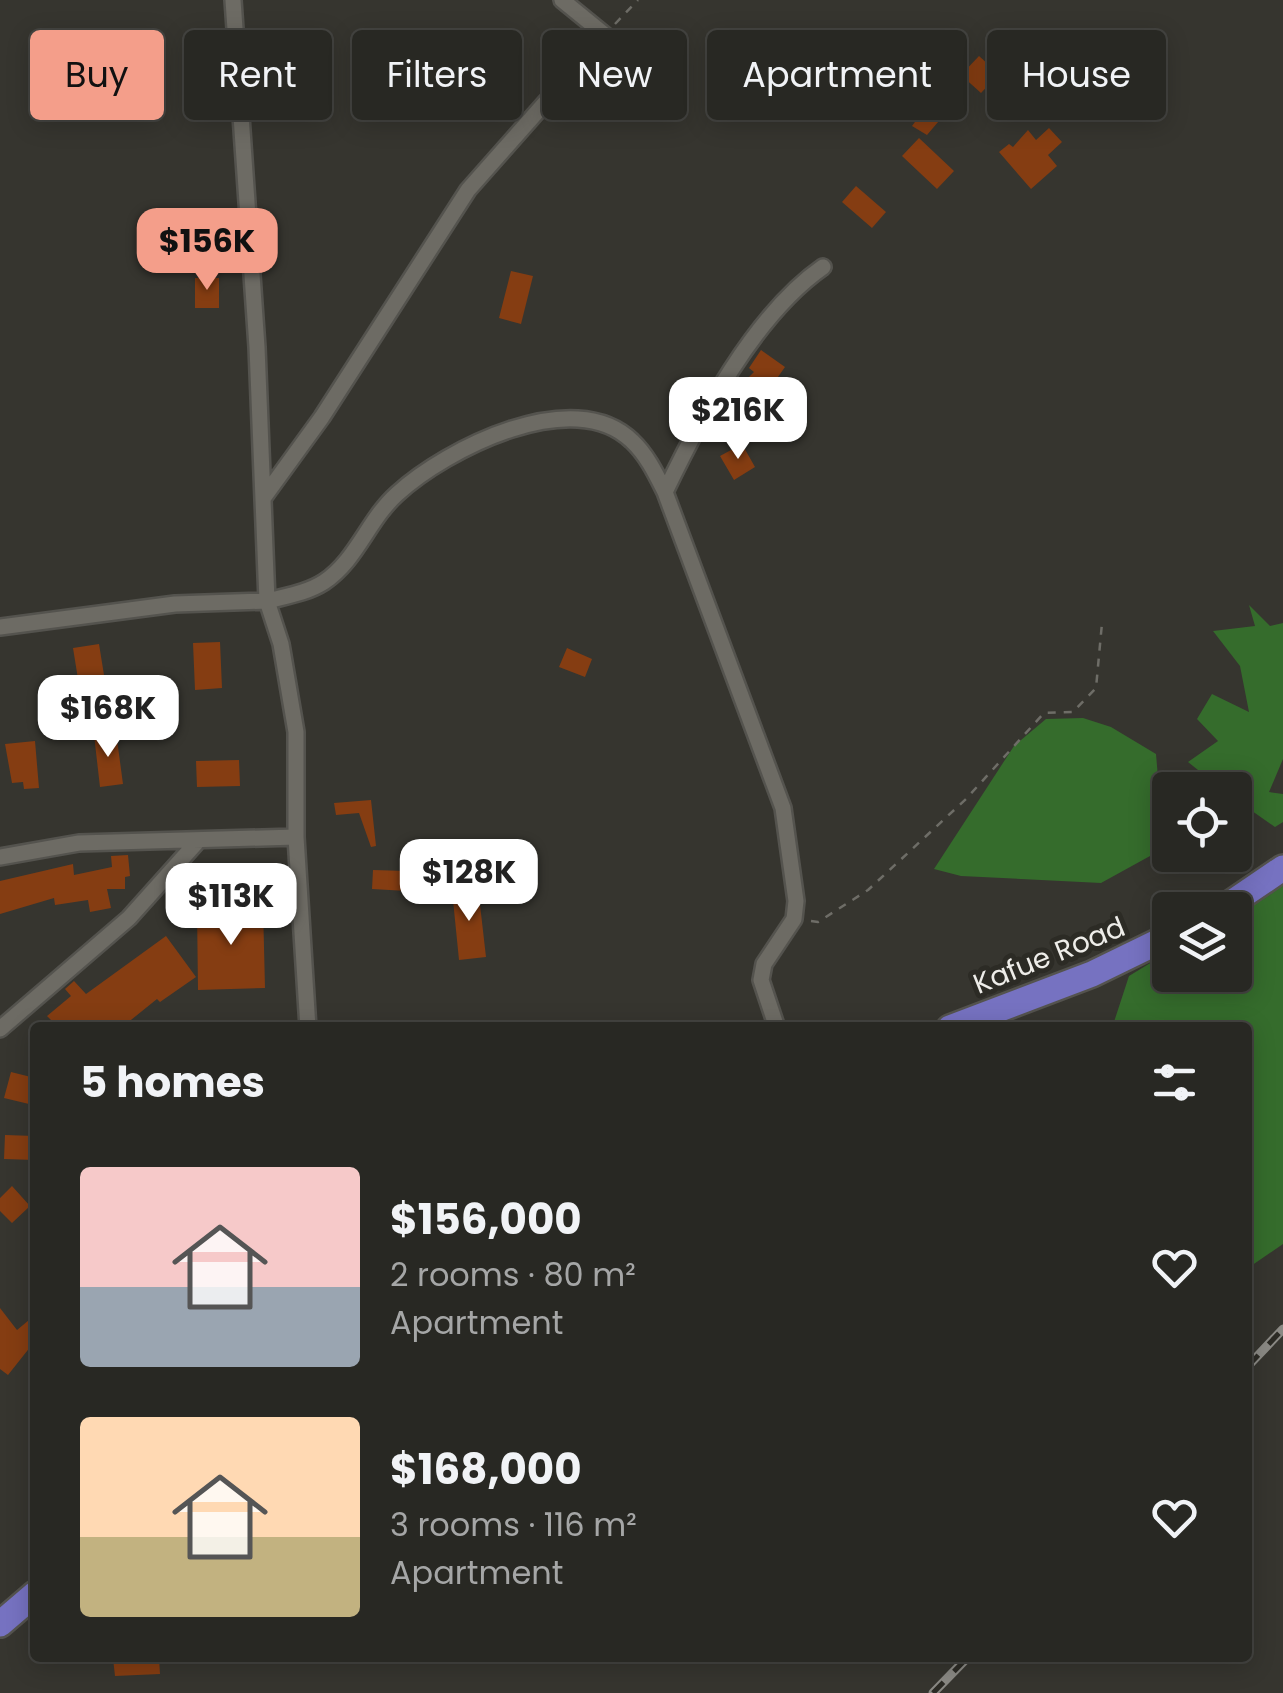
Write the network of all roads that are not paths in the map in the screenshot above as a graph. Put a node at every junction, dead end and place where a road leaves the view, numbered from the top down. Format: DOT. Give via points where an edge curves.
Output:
graph roads {
  1 [pos="233,0"];
  2 [pos="562,0"];
  3 [pos="822,267"];
  4 [pos="665,492"];
  5 [pos="264,498"];
  6 [pos="267,601"];
  7 [pos="0,627"];
  8 [pos="296,837"];
  9 [pos="198,842"];
  10 [pos="0,856"];
  11 [pos="1283,868"];
  12 [pos="1247,892"];
  13 [pos="1152,945"];
  14 [pos="308,1022"];
  15 [pos="775,1022"];
  16 [pos="966,1022"];
  17 [pos="0,1029"];
  18 [pos="30,1598"];
  19 [pos="0,1624"];
  1 -- 5 [label="street"];
  2 -- 5 [label="street" via="605,35 468,190"];
  3 -- 4 [label="street" via="800,283 718,388"];
  4 -- 6 [label="street" via="630,438 606,425 543,419 508,430 420,478 383,509 335,574 304,592"];
  4 -- 15 [label="street" via="784,808 794,919 760,980"];
  5 -- 6 [label="street"];
  6 -- 7 [label="street" via="174,604"];
  6 -- 8 [label="street" via="296,732"];
  8 -- 9 [label="street"];
  8 -- 14 [label="street"];
  9 -- 10 [label="street" via="78,843"];
  9 -- 17 [label="street" via="128,918"];
  11 -- 12 [label="highway"];
  13 -- 16 [label="highway, Kafue Road"];
  18 -- 19 [label="highway"];
}
